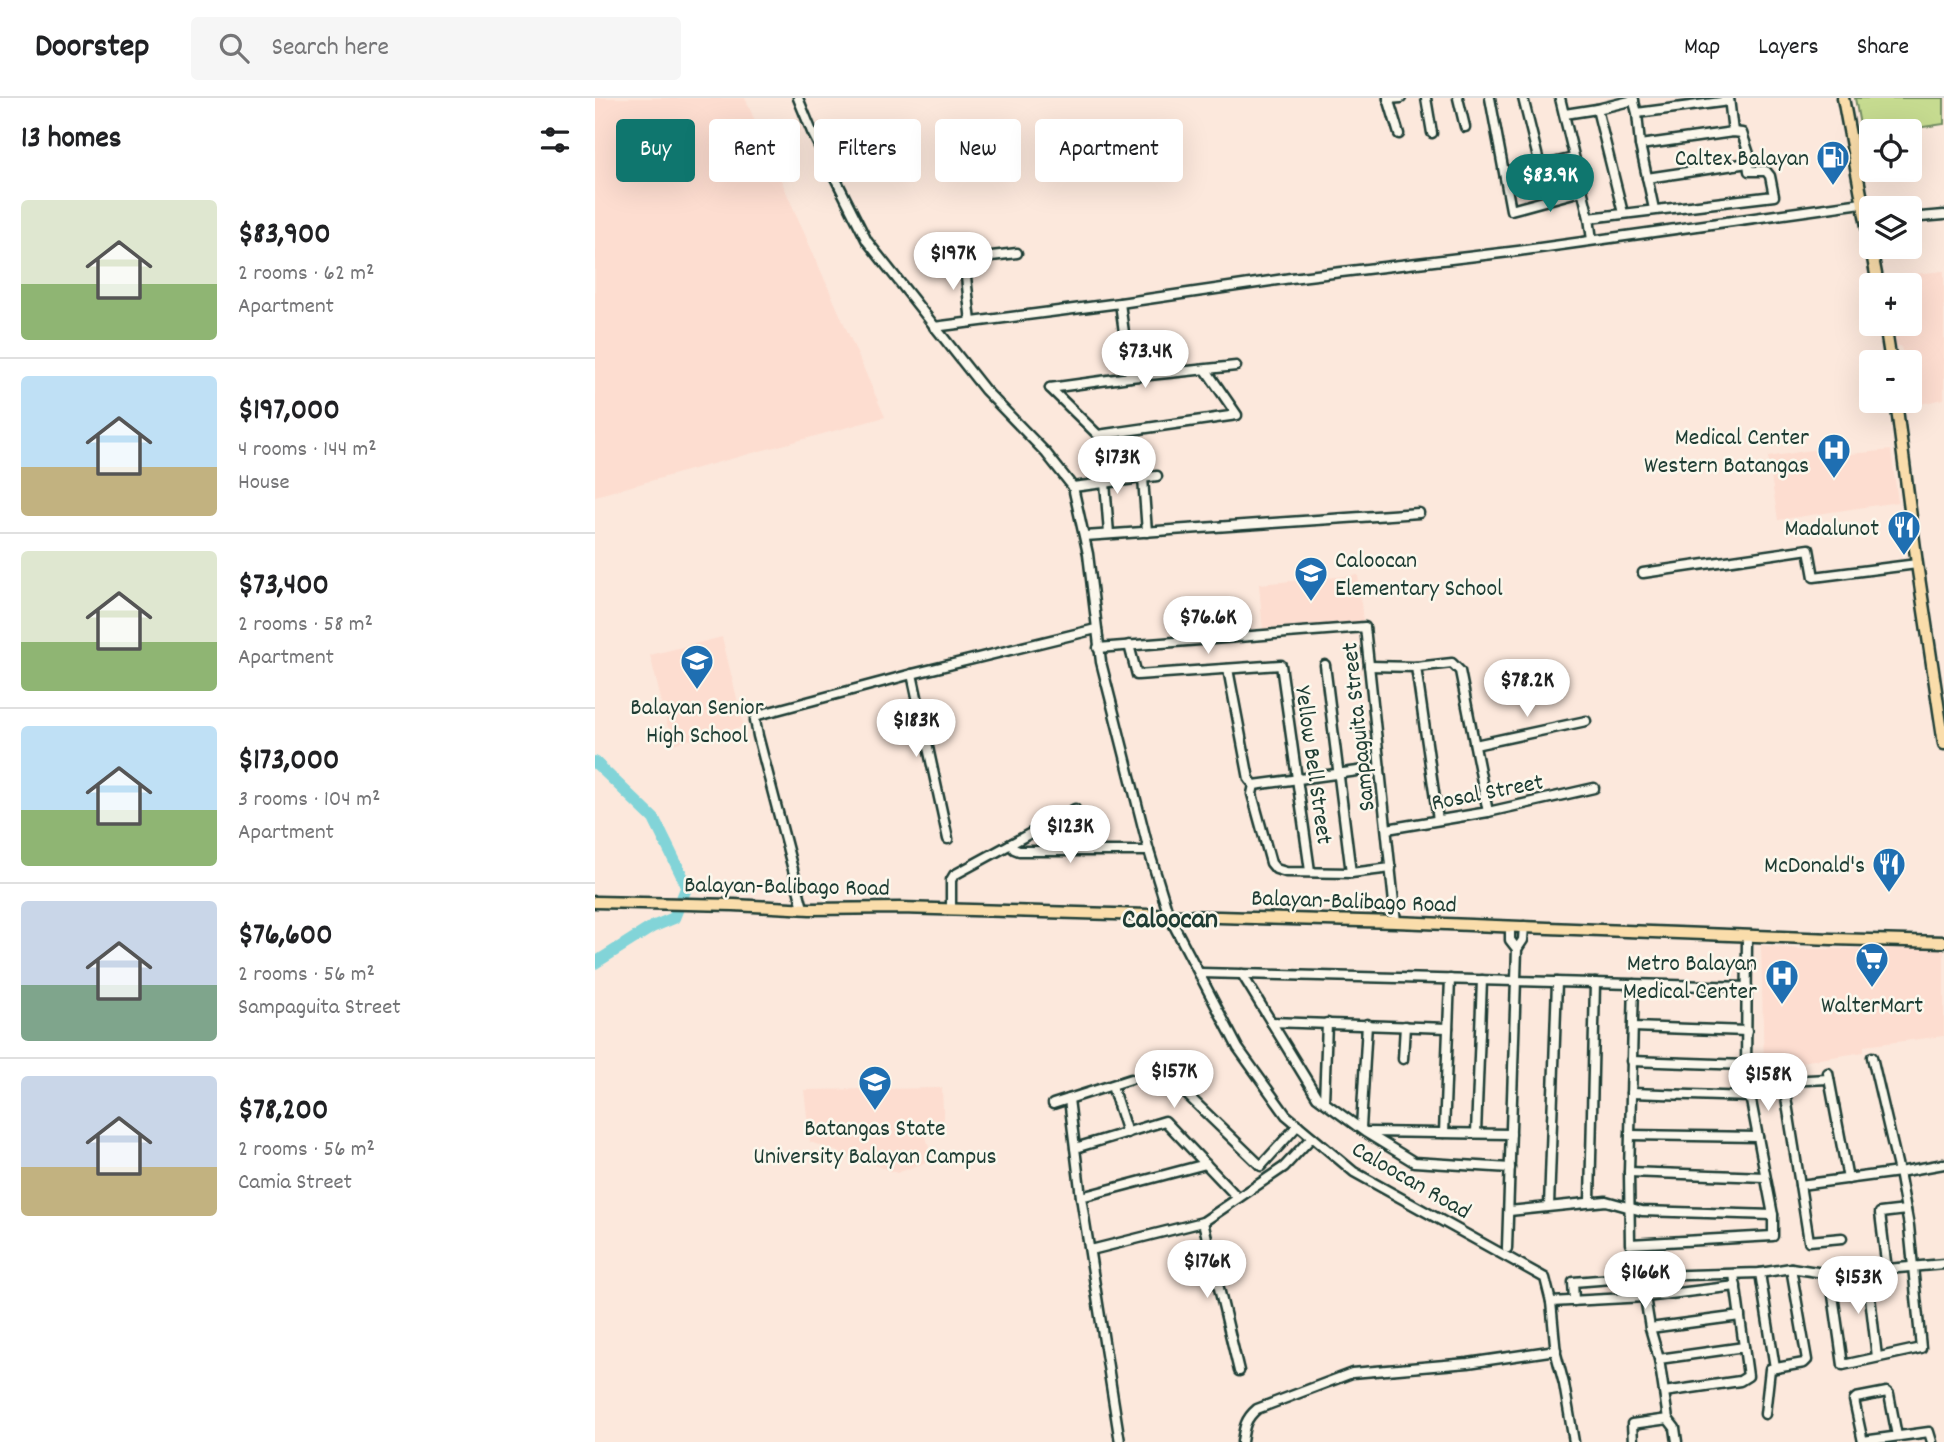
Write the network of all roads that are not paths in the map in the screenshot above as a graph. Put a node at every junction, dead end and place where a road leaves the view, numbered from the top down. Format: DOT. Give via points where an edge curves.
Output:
graph roads {
  1 [pos="798,98"];
  2 [pos="1401,98"];
  3 [pos="1426,98"];
  4 [pos="1458,98"];
  5 [pos="1490,98"];
  6 [pos="1523,98"];
  7 [pos="1560,98"];
  8 [pos="1667,98"];
  9 [pos="1843,98"];
  10 [pos="1388,99"];
  11 [pos="1633,99"];
  12 [pos="1729,99"];
  13 [pos="1696,101"];
  14 [pos="1597,109"];
  15 [pos="1668,109"];
  16 [pos="1637,113"];
  17 [pos="1565,114"];
  18 [pos="1465,127"];
  19 [pos="1734,132"];
  20 [pos="1431,133"];
  21 [pos="1399,134"];
  22 [pos="1640,145"];
  23 [pos="1574,159"];
  24 [pos="1748,163"];
  25 [pos="1540,166"];
  26 [pos="1505,177"];
  27 [pos="1647,178"];
  28 [pos="1581,191"];
  29 [pos="1861,196"];
  30 [pos="1859,203"];
  31 [pos="1654,209"];
  32 [pos="1623,213"];
  33 [pos="1944,215"];
  34 [pos="1922,217"];
  35 [pos="1589,218"];
  36 [pos="1592,240"];
  37 [pos="1017,253"];
  38 [pos="964,259"];
  39 [pos="949,261"];
  40 [pos="1120,303"];
  41 [pos="971,322"];
  42 [pos="934,327"];
  43 [pos="1236,366"];
  44 [pos="1206,370"];
  45 [pos="1131,377"];
  46 [pos="1898,413"];
  47 [pos="1157,475"];
  48 [pos="1143,478"];
  49 [pos="1105,482"];
  50 [pos="1073,487"];
  51 [pos="1419,513"];
  52 [pos="1147,532"];
  53 [pos="1109,534"];
  54 [pos="1085,536"];
  55 [pos="1917,565"];
  56 [pos="1643,573"];
  57 [pos="1096,629"];
  58 [pos="1129,645"];
  59 [pos="1098,648"];
  60 [pos="1325,665"];
  61 [pos="1369,666"];
  62 [pos="1416,667"];
  63 [pos="1228,669"];
  64 [pos="912,674"];
  65 [pos="1586,721"];
  66 [pos="1944,744"];
  67 [pos="1475,745"];
  68 [pos="1380,768"];
  69 [pos="1339,774"];
  70 [pos="1297,779"];
  71 [pos="1254,785"];
  72 [pos="1594,788"];
  73 [pos="1075,809"];
  74 [pos="1488,812"];
  75 [pos="1438,820"];
  76 [pos="1387,829"];
  77 [pos="949,838"];
  78 [pos="1011,844"];
  79 [pos="1149,851"];
  80 [pos="1391,868"];
  81 [pos="1310,871"];
  82 [pos="1351,873"];
  83 [pos="595,902"];
  84 [pos="803,908"];
  85 [pos="951,909"];
  86 [pos="1169,916"];
  87 [pos="1396,922"];
  88 [pos="1510,926"];
  89 [pos="1524,926"];
  90 [pos="1747,936"];
  91 [pos="1944,942"];
  92 [pos="1517,949"];
  93 [pos="1201,973"];
  94 [pos="1243,974"];
  95 [pos="1450,979"];
  96 [pos="1482,980"];
  97 [pos="1516,981"];
  98 [pos="1557,982"];
  99 [pos="1595,983"];
  100 [pos="1634,984"];
  101 [pos="1747,987"];
  102 [pos="1271,1022"];
  103 [pos="1327,1023"];
  104 [pos="1367,1024"];
  105 [pos="1405,1026"];
  106 [pos="1633,1027"];
  107 [pos="1448,1028"];
  108 [pos="1747,1031"];
  109 [pos="1872,1057"];
  110 [pos="1403,1059"];
  111 [pos="1632,1061"];
  112 [pos="1746,1065"];
  113 [pos="1174,1077"];
  114 [pos="1131,1080"];
  115 [pos="1112,1086"];
  116 [pos="1631,1093"];
  117 [pos="1750,1097"];
  118 [pos="1069,1099"];
  119 [pos="1324,1102"];
  120 [pos="1053,1104"];
  121 [pos="1297,1125"];
  122 [pos="1363,1130"];
  123 [pos="1127,1133"];
  124 [pos="1444,1133"];
  125 [pos="1476,1133"];
  126 [pos="1511,1134"];
  127 [pos="1630,1135"];
  128 [pos="1312,1137"];
  129 [pos="1758,1137"];
  130 [pos="1075,1148"];
  131 [pos="1206,1164"];
  132 [pos="1944,1164"];
  133 [pos="1510,1168"];
  134 [pos="1629,1172"];
  135 [pos="1899,1172"];
  136 [pos="1765,1177"];
  137 [pos="1848,1179"];
  138 [pos="1800,1185"];
  139 [pos="1081,1197"];
  140 [pos="1238,1198"];
  141 [pos="1590,1202"];
  142 [pos="1549,1206"];
  143 [pos="1629,1207"];
  144 [pos="1906,1210"];
  145 [pos="1509,1211"];
  146 [pos="1773,1215"];
  147 [pos="1203,1222"];
  148 [pos="1842,1238"];
  149 [pos="1507,1248"];
  150 [pos="1091,1250"];
  151 [pos="1944,1264"];
  152 [pos="1791,1268"];
  153 [pos="1912,1268"];
  154 [pos="1887,1270"];
  155 [pos="1867,1271"];
  156 [pos="1760,1273"];
  157 [pos="1734,1274"];
  158 [pos="1830,1274"];
  159 [pos="1736,1286"];
  160 [pos="1645,1297"];
  161 [pos="1574,1301"];
  162 [pos="1551,1302"];
  163 [pos="1739,1316"];
  164 [pos="1650,1328"];
  165 [pos="1744,1347"];
  166 [pos="1556,1350"];
  167 [pos="1877,1357"];
  168 [pos="1659,1359"];
  169 [pos="1775,1368"];
  170 [pos="1240,1371"];
  171 [pos="1664,1392"];
  172 [pos="1765,1414"];
  173 [pos="1668,1419"];
  174 [pos="1897,1436"];
  175 [pos="1863,1441"];
  176 [pos="1120,1442"];
  177 [pos="1242,1442"];
  178 [pos="1574,1442"];
  179 [pos="1633,1442"];
  180 [pos="1677,1442"];
  181 [pos="1932,1442"];
  1 -- 42 [label="street" via="867,241"];
  2 -- 10 [label="street"];
  3 -- 20 [label="street"];
  4 -- 18 [label="street"];
  5 -- 26 [label="street"];
  6 -- 25 [label="street"];
  7 -- 17 [label="street"];
  8 -- 15 [label="street"];
  9 -- 29 [label="main road"];
  10 -- 21 [label="street"];
  11 -- 14 [label="street"];
  11 -- 16 [label="street"];
  12 -- 13 [label="street"];
  12 -- 19 [label="street"];
  13 -- 15 [label="street"];
  14 -- 17 [label="street"];
  14 -- 32 [label="street"];
  15 -- 16 [label="street"];
  16 -- 22 [label="street"];
  17 -- 23 [label="street"];
  19 -- 22 [label="street"];
  19 -- 24 [label="street" via="1742,134"];
  22 -- 27 [label="street"];
  23 -- 25 [label="street"];
  23 -- 28 [label="street"];
  24 -- 27 [label="street"];
  24 -- 31 [label="street" via="1749,171 1766,171 1770,176 1774,196"];
  25 -- 26 [label="street"];
  26 -- 28 [label="street" via="1511,209"];
  27 -- 31 [label="street"];
  28 -- 35 [label="street"];
  30 -- 36 [label="street"];
  31 -- 32 [label="street"];
  32 -- 35 [label="street"];
  33 -- 34 [label="street"];
  35 -- 36 [label="street"];
  36 -- 40 [label="street"];
  37 -- 38 [label="street"];
  38 -- 39 [label="street"];
  38 -- 41 [label="street"];
  40 -- 41 [label="street"];
  40 -- 45 [label="street"];
  41 -- 42 [label="street"];
  42 -- 50 [label="street"];
  43 -- 44 [label="street"];
  44 -- 45 [label="street"];
  44 -- 45 [label="street" via="1237,415 1097,435 1050,388"];
  46 -- 55 [label="main road"];
  47 -- 48 [label="street"];
  48 -- 49 [label="street"];
  48 -- 52 [label="street"];
  49 -- 50 [label="street"];
  49 -- 53 [label="street"];
  50 -- 54 [label="street, Caloocan Road"];
  51 -- 52 [label="street"];
  52 -- 53 [label="street"];
  53 -- 54 [label="street"];
  54 -- 57 [label="street, Caloocan Road"];
  55 -- 56 [label="street" via="1814,577 1809,549"];
  55 -- 66 [label="main road"];
  57 -- 59 [label="street, Caloocan Road"];
  57 -- 64 [label="street"];
  58 -- 59 [label="street, Sampaguita Street"];
  58 -- 61 [label="street, Sampaguita Street" via="1365,627"];
  58 -- 63 [label="street" via="1137,675"];
  59 -- 79 [label="street, Caloocan Road"];
  60 -- 69 [label="street"];
  61 -- 62 [label="street"];
  61 -- 68 [label="street, Sampaguita Street"];
  62 -- 67 [label="street" via="1452,663 1460,671"];
  62 -- 75 [label="street"];
  63 -- 70 [label="street, Yellow Bell Street" via="1281,666"];
  63 -- 71 [label="street" via="1249,779"];
  64 -- 77 [label="street"];
  64 -- 84 [label="street" via="758,715 755,720"];
  65 -- 67 [label="street"];
  67 -- 74 [label="street"];
  68 -- 69 [label="street"];
  68 -- 76 [label="street, Sampaguita Street"];
  69 -- 70 [label="street"];
  69 -- 82 [label="street"];
  70 -- 71 [label="street"];
  70 -- 81 [label="street, Yellow Bell Street"];
  71 -- 81 [label="street" via="1252,794 1271,863 1286,872"];
  72 -- 74 [label="street, Rosal Street"];
  73 -- 78 [label="street"];
  74 -- 75 [label="street, Rosal Street"];
  75 -- 76 [label="street, Rosal Street"];
  76 -- 80 [label="street, Sampaguita Street"];
  78 -- 79 [label="street" via="1019,851"];
  78 -- 85 [label="street" via="954,875"];
  79 -- 86 [label="street, Caloocan Road"];
  80 -- 82 [label="street"];
  80 -- 87 [label="street, Sampaguita Street"];
  81 -- 82 [label="street"];
  83 -- 84 [label="main road, Balayan-Balibago Road"];
  84 -- 85 [label="main road, Balayan-Balibago Road"];
  85 -- 86 [label="main road, Balayan-Balibago Road"];
  86 -- 87 [label="main road, Balayan-Balibago Road"];
  86 -- 121 [label="street, Caloocan Road" via="1238,1048"];
  87 -- 88 [label="main road, Balayan-Balibago Road"];
  88 -- 89 [label="main road, Balayan-Balibago Road"];
  88 -- 92 [label="street" via="1510,940"];
  89 -- 90 [label="main road, Balayan-Balibago Road"];
  89 -- 92 [label="street"];
  90 -- 91 [label="main road, Balayan-Balibago Road"];
  90 -- 101 [label="street"];
  92 -- 97 [label="street"];
  93 -- 94 [label="street"];
  94 -- 95 [label="street"];
  94 -- 102 [label="street"];
  95 -- 96 [label="street"];
  95 -- 107 [label="street"];
  96 -- 97 [label="street"];
  96 -- 125 [label="street"];
  97 -- 98 [label="street"];
  97 -- 126 [label="street"];
  98 -- 99 [label="street"];
  98 -- 142 [label="street"];
  99 -- 100 [label="street"];
  99 -- 141 [label="street"];
  100 -- 101 [label="street"];
  100 -- 106 [label="street"];
  101 -- 108 [label="street"];
  102 -- 103 [label="street"];
  102 -- 119 [label="street"];
  103 -- 104 [label="street"];
  103 -- 119 [label="street"];
  104 -- 105 [label="street"];
  104 -- 122 [label="street"];
  105 -- 107 [label="street"];
  105 -- 110 [label="street"];
  106 -- 108 [label="street"];
  106 -- 111 [label="street"];
  107 -- 124 [label="street"];
  108 -- 112 [label="street"];
  109 -- 135 [label="street"];
  111 -- 112 [label="street"];
  111 -- 116 [label="street"];
  112 -- 117 [label="street"];
  113 -- 121 [label="street" via="1261,1166"];
  114 -- 115 [label="street"];
  115 -- 118 [label="street"];
  115 -- 123 [label="street"];
  116 -- 117 [label="street"];
  116 -- 127 [label="street"];
  117 -- 129 [label="street"];
  118 -- 120 [label="street"];
  118 -- 130 [label="street"];
  119 -- 122 [label="street"];
  121 -- 128 [label="street, Caloocan Road"];
  122 -- 124 [label="street"];
  122 -- 133 [label="street" via="1414,1162"];
  123 -- 130 [label="street"];
  123 -- 131 [label="street" via="1165,1121"];
  124 -- 125 [label="street"];
  125 -- 126 [label="street"];
  126 -- 133 [label="street"];
  127 -- 129 [label="street"];
  127 -- 134 [label="street"];
  128 -- 140 [label="street" via="1284,1167"];
  128 -- 162 [label="street, Caloocan Road" via="1354,1172 1545,1278"];
  129 -- 136 [label="street"];
  130 -- 139 [label="street"];
  131 -- 139 [label="street"];
  131 -- 140 [label="street"];
  132 -- 135 [label="street"];
  133 -- 145 [label="street"];
  134 -- 136 [label="street"];
  134 -- 143 [label="street"];
  135 -- 137 [label="street"];
  135 -- 144 [label="street"];
  136 -- 146 [label="street"];
  137 -- 138 [label="street"];
  137 -- 138 [label="street" via="1828,1076 1786,1081"];
  138 -- 148 [label="street" via="1809,1241"];
  139 -- 150 [label="street"];
  140 -- 147 [label="street"];
  141 -- 142 [label="street"];
  141 -- 143 [label="street"];
  142 -- 145 [label="street"];
  143 -- 146 [label="street" via="1642,1212"];
  143 -- 146 [label="street" via="1630,1244 1773,1236"];
  144 -- 153 [label="street"];
  144 -- 154 [label="street" via="1880,1213"];
  145 -- 149 [label="street"];
  147 -- 150 [label="street"];
  147 -- 170 [label="street"];
  150 -- 176 [label="street"];
  151 -- 153 [label="street"];
  152 -- 156 [label="street"];
  152 -- 158 [label="street"];
  152 -- 169 [label="street" via="1807,1360"];
  153 -- 154 [label="street"];
  153 -- 167 [label="street" via="1921,1348"];
  154 -- 155 [label="street"];
  155 -- 158 [label="street"];
  155 -- 167 [label="street"];
  156 -- 157 [label="street"];
  156 -- 169 [label="street"];
  157 -- 159 [label="street"];
  157 -- 161 [label="street" via="1573,1282"];
  158 -- 167 [label="street" via="1843,1365"];
  159 -- 160 [label="street"];
  159 -- 163 [label="street"];
  160 -- 161 [label="street"];
  160 -- 164 [label="street"];
  161 -- 162 [label="street"];
  162 -- 166 [label="street, Caloocan Road"];
  163 -- 164 [label="street"];
  163 -- 165 [label="street"];
  164 -- 168 [label="street"];
  165 -- 168 [label="street"];
  165 -- 171 [label="street" via="1748,1376"];
  166 -- 177 [label="street" via="1352,1373 1257,1409 1245,1422"];
  166 -- 178 [label="street, Caloocan Road"];
  168 -- 171 [label="street"];
  169 -- 172 [label="street" via="1770,1369"];
  171 -- 173 [label="street"];
  173 -- 179 [label="street" via="1632,1424"];
  173 -- 180 [label="street"];
  174 -- 175 [label="street"];
  174 -- 175 [label="street" via="1887,1392 1854,1400"];
  174 -- 181 [label="street" via="1929,1432"];
}
